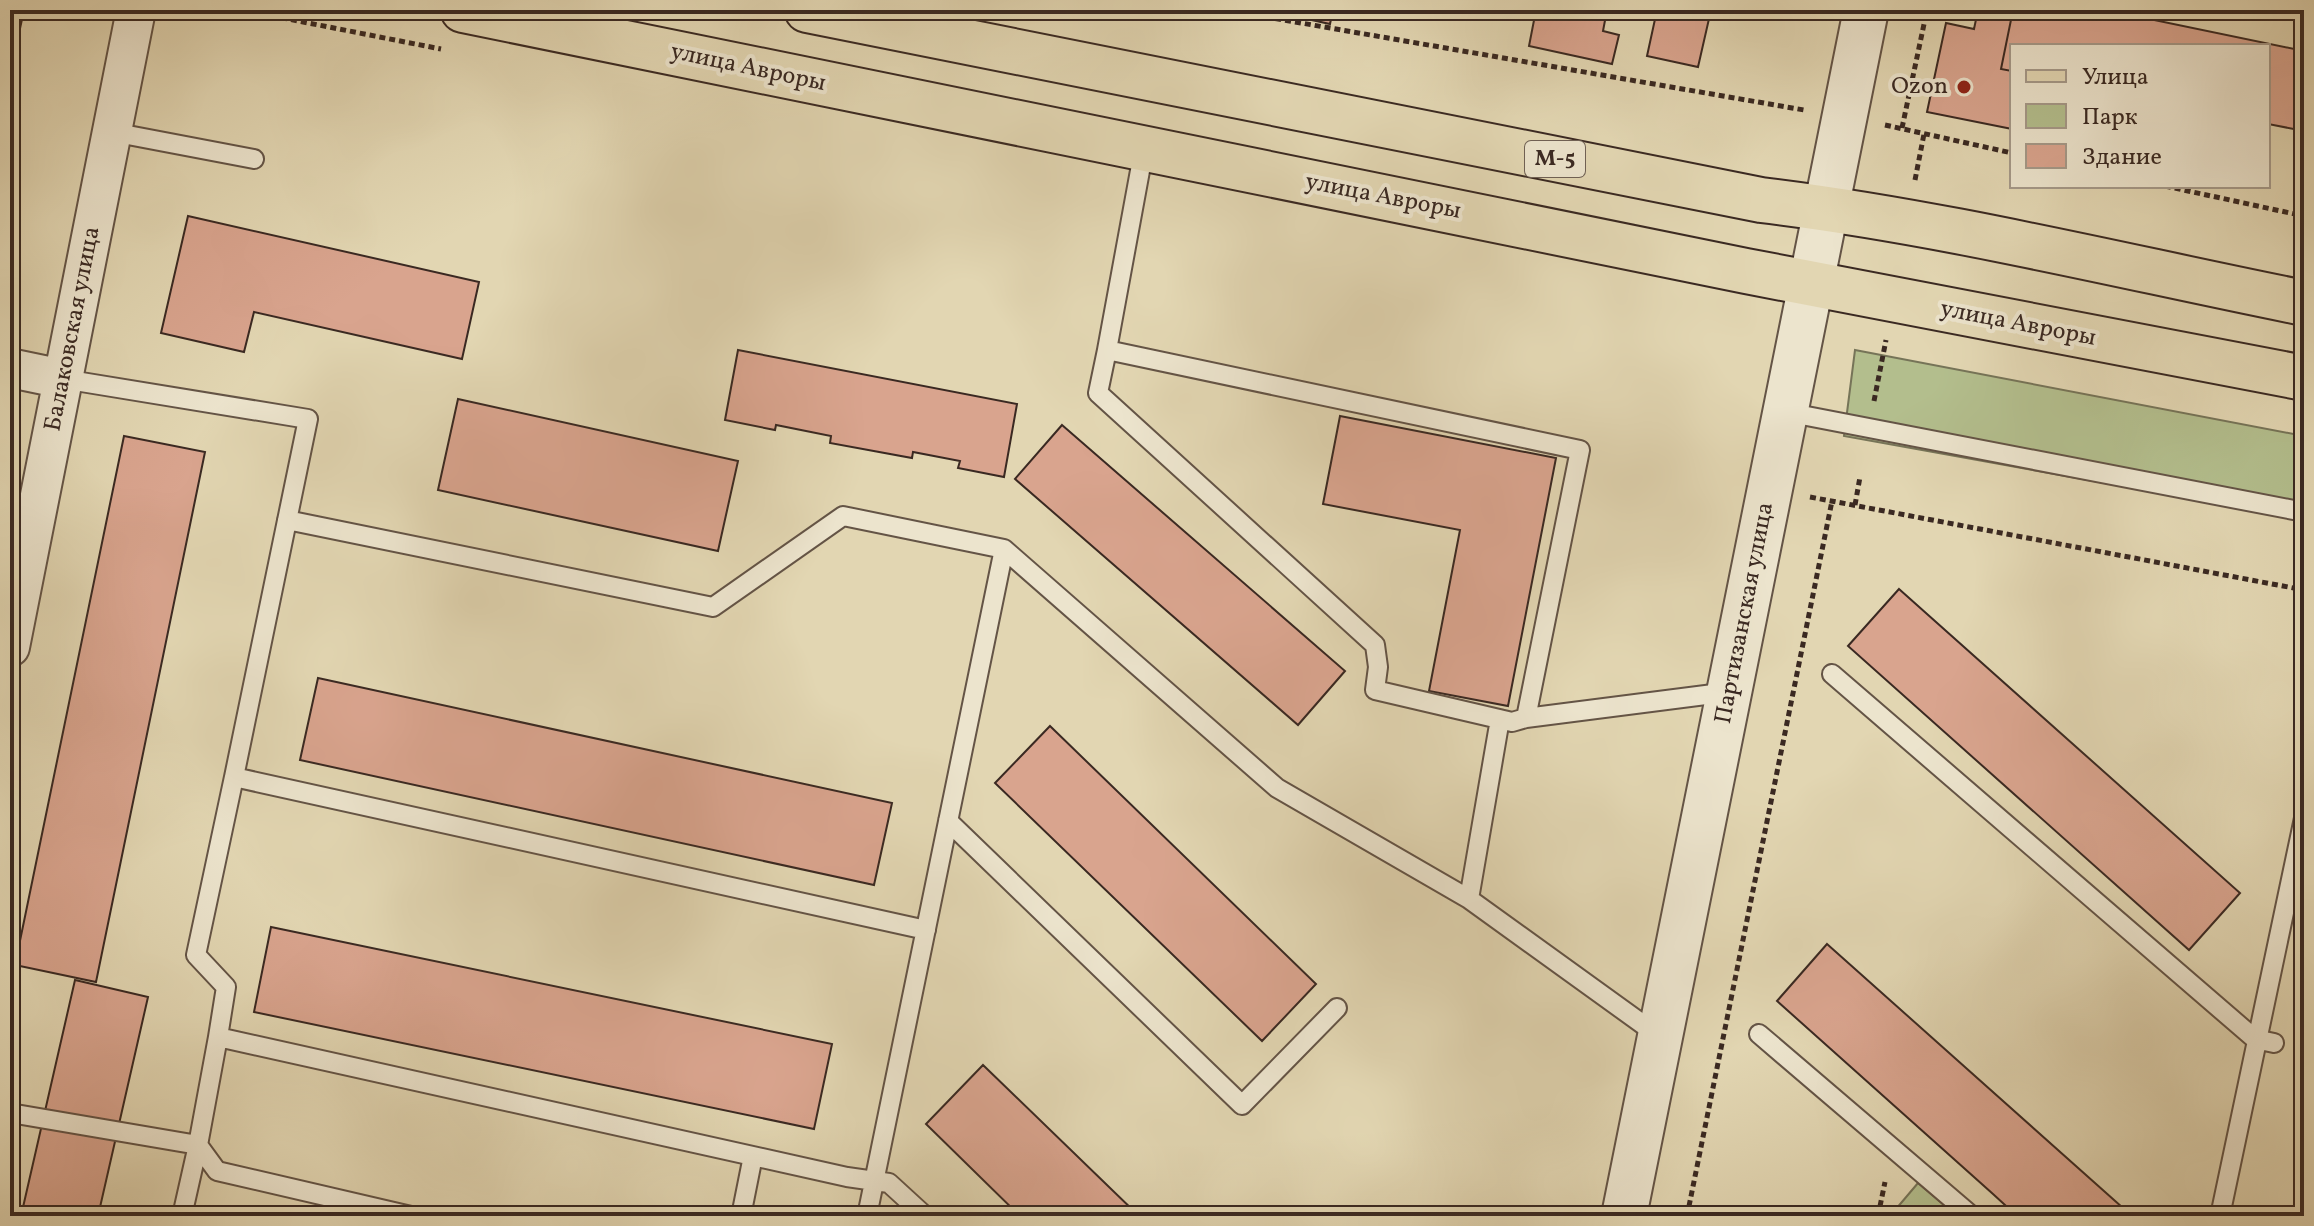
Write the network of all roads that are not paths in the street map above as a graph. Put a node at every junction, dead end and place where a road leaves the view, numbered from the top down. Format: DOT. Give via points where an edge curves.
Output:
graph roads {
  1 [pos="136,10"];
  2 [pos="463,10"];
  3 [pos="807,10"];
  4 [pos="1866,10"];
  5 [pos="112,132"];
  6 [pos="1144,149"];
  7 [pos="254,159"];
  8 [pos="1826,208"];
  9 [pos="1811,284"];
  10 [pos="2304,303"];
  11 [pos="1107,350"];
  12 [pos="10,368"];
  13 [pos="2304,378"];
  14 [pos="63,379"];
  15 [pos="1786,412"];
  16 [pos="2304,512"];
  17 [pos="287,520"];
  18 [pos="1004,549"];
  19 [pos="10,647"];
  20 [pos="1832,674"];
  21 [pos="1729,692"];
  22 [pos="1526,718"];
  23 [pos="1500,719"];
  24 [pos="234,777"];
  25 [pos="2304,818"];
  26 [pos="948,821"];
  27 [pos="1469,899"];
  28 [pos="926,930"];
  29 [pos="1337,1008"];
  30 [pos="1759,1034"];
  31 [pos="1660,1036"];
  32 [pos="218,1037"];
  33 [pos="2265,1041"];
  34 [pos="10,1113"];
  35 [pos="198,1145"];
  36 [pos="753,1156"];
  37 [pos="875,1181"];
  38 [pos="182,1216"];
  39 [pos="411,1216"];
  40 [pos="741,1216"];
  41 [pos="867,1216"];
  42 [pos="925,1216"];
  43 [pos="1624,1216"];
  44 [pos="1972,1216"];
  45 [pos="2220,1216"];
  1 -- 5 [label="street, Балаковская улица"];
  2 -- 6 [label="main road, улица Авроры"];
  3 -- 8 [label="main road, М-5" via="1746,197"];
  4 -- 8 [label="street, Партизанская улица"];
  5 -- 7 [label="lane"];
  5 -- 14 [label="street, Балаковская улица"];
  6 -- 9 [label="main road, улица Авроры"];
  6 -- 11 [label="lane"];
  8 -- 9 [label="street, Партизанская улица"];
  8 -- 10 [label="main road, М-5"];
  9 -- 13 [label="main road, улица Авроры"];
  9 -- 15 [label="street, Партизанская улица"];
  11 -- 22 [label="lane" via="1580,450"];
  11 -- 23 [label="lane" via="1098,393 1375,645 1375,690"];
  12 -- 14 [label="street"];
  14 -- 17 [label="lane" via="308,419"];
  14 -- 19 [label="street, Балаковская улица"];
  15 -- 16 [label="lane"];
  15 -- 21 [label="street, Партизанская улица"];
  17 -- 18 [label="lane" via="713,607 843,516"];
  17 -- 24 [label="lane"];
  18 -- 26 [label="lane"];
  18 -- 27 [label="lane" via="1277,788"];
  20 -- 33 [label="lane"];
  21 -- 22 [label="lane"];
  21 -- 31 [label="street, Партизанская улица"];
  22 -- 23 [label="lane"];
  23 -- 27 [label="lane"];
  24 -- 28 [label="lane"];
  24 -- 32 [label="lane" via="196,955 226,987"];
  25 -- 33 [label="lane"];
  26 -- 28 [label="lane"];
  26 -- 29 [label="lane" via="1242,1105"];
  27 -- 31 [label="lane"];
  28 -- 37 [label="lane"];
  30 -- 44 [label="lane"];
  31 -- 43 [label="street, Партизанская улица"];
  32 -- 35 [label="lane"];
  32 -- 36 [label="lane"];
  33 -- 45 [label="lane"];
  34 -- 35 [label="lane"];
  35 -- 38 [label="lane"];
  35 -- 39 [label="lane" via="217,1171"];
  36 -- 37 [label="lane"];
  36 -- 40 [label="lane"];
  37 -- 41 [label="lane"];
  37 -- 42 [label="lane" via="889,1183"];
}
